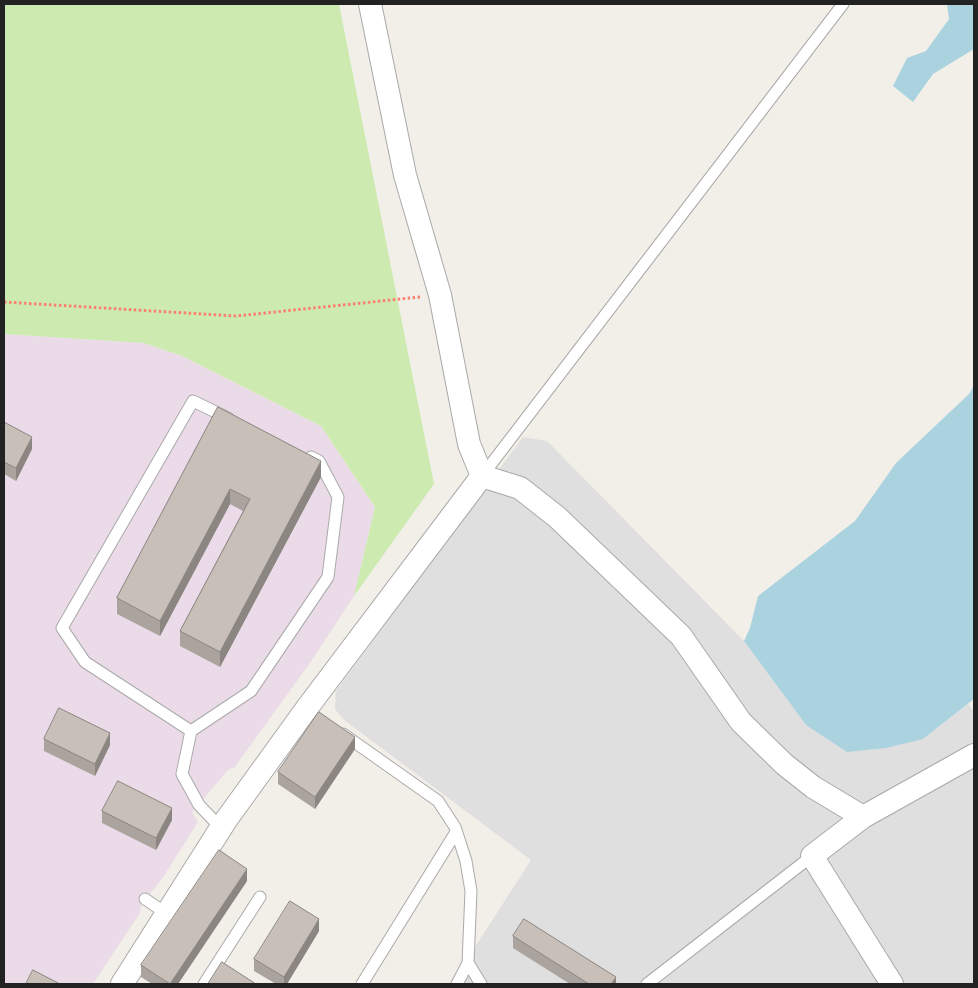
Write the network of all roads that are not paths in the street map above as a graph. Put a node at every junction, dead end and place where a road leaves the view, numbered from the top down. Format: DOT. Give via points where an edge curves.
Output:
graph roads {
  1 [pos="370,4"];
  2 [pos="843,4"];
  3 [pos="238,423"];
  4 [pos="301,453"];
  5 [pos="482,476"];
  6 [pos="330,724"];
  7 [pos="191,731"];
  8 [pos="974,755"];
  9 [pos="863,818"];
  10 [pos="221,828"];
  11 [pos="456,832"];
  12 [pos="812,856"];
  13 [pos="260,897"];
  14 [pos="145,899"];
  15 [pos="167,914"];
  16 [pos="468,963"];
  17 [pos="122,984"];
  18 [pos="204,984"];
  19 [pos="362,984"];
  20 [pos="457,984"];
  21 [pos="481,984"];
  22 [pos="647,984"];
  23 [pos="892,984"];
  1 -- 5 [label="street" via="405,175 440,295 469,444"];
  2 -- 5 [label="lane"];
  3 -- 7 [label="lane" via="193,401 62,628 85,662"];
  4 -- 7 [label="lane" via="319,461 338,497 328,577 251,692"];
  5 -- 9 [label="street" via="520,488 557,518 681,636 741,722 813,787"];
  5 -- 10 [label="street" via="311,711"];
  6 -- 11 [label="lane" via="438,801"];
  7 -- 10 [label="lane" via="182,774 199,805"];
  8 -- 9 [label="street"];
  9 -- 12 [label="street"];
  10 -- 15 [label="street"];
  11 -- 16 [label="lane" via="466,861 471,891"];
  11 -- 19 [label="lane"];
  12 -- 22 [label="lane"];
  12 -- 23 [label="street"];
  13 -- 18 [label="lane"];
  14 -- 15 [label="lane"];
  15 -- 17 [label="street"];
  16 -- 20 [label="lane"];
  16 -- 21 [label="lane"];
}
